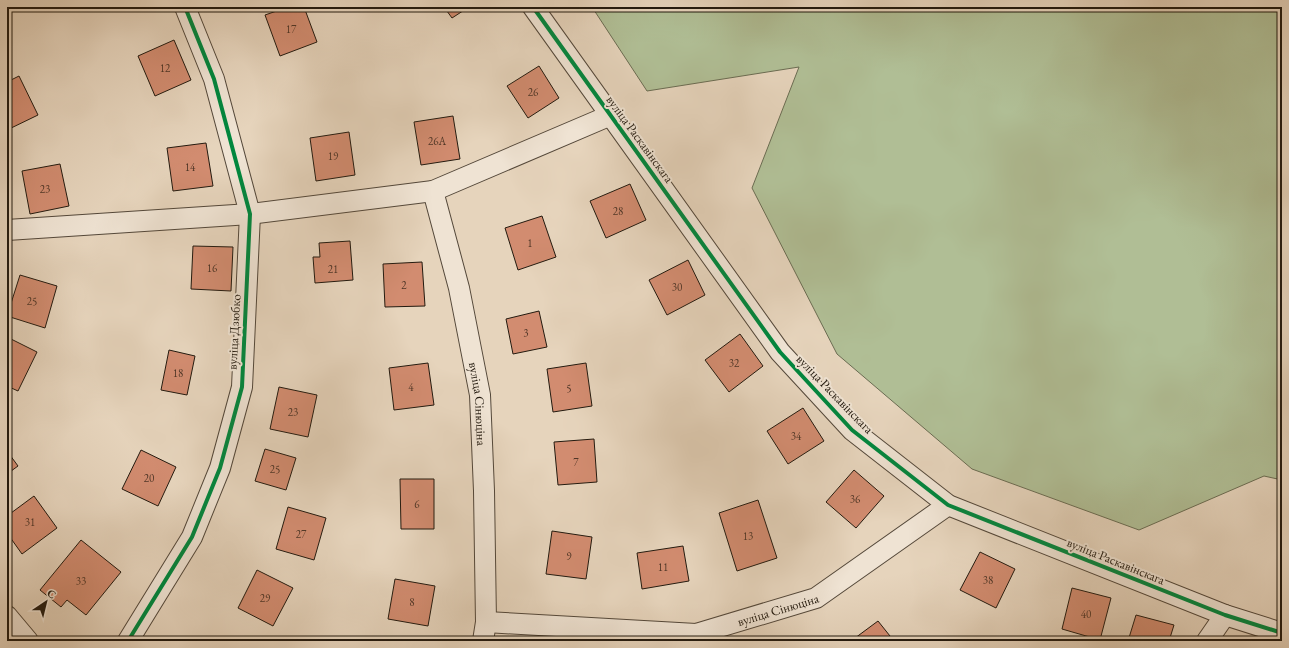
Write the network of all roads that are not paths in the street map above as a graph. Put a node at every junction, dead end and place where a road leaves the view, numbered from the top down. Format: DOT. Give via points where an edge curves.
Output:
graph roads {
  1 [pos="185,7"];
  2 [pos="533,7"];
  3 [pos="611,115"];
  4 [pos="433,191"];
  5 [pos="250,214"];
  6 [pos="7,230"];
  7 [pos="948,505"];
  8 [pos="1225,615"];
  9 [pos="7,616"];
  10 [pos="484,632"];
  11 [pos="1282,633"];
  12 [pos="28,641"];
  13 [pos="128,641"];
  14 [pos="1207,641"];
  1 -- 5 [label="street, вуліца Дзюбко" via="214,79"];
  2 -- 3 [label="street, вуліца Раскавінскага"];
  3 -- 4 [label="street"];
  3 -- 7 [label="street, вуліца Раскавінскага" via="780,352 852,430"];
  4 -- 5 [label="street"];
  4 -- 10 [label="street, вуліца Сінюціна" via="459,288 480,395 484,491"];
  5 -- 6 [label="street"];
  5 -- 13 [label="street, вуліца Дзюбко" via="242,387 220,468 192,537"];
  7 -- 8 [label="street, вуліца Раскавінскага"];
  7 -- 10 [label="street, вуліца Сінюціна" via="816,598 696,634"];
  8 -- 11 [label="street, вуліца Раскавінскага"];
  8 -- 14 [label="street"];
  9 -- 12 [label="street"];
}
